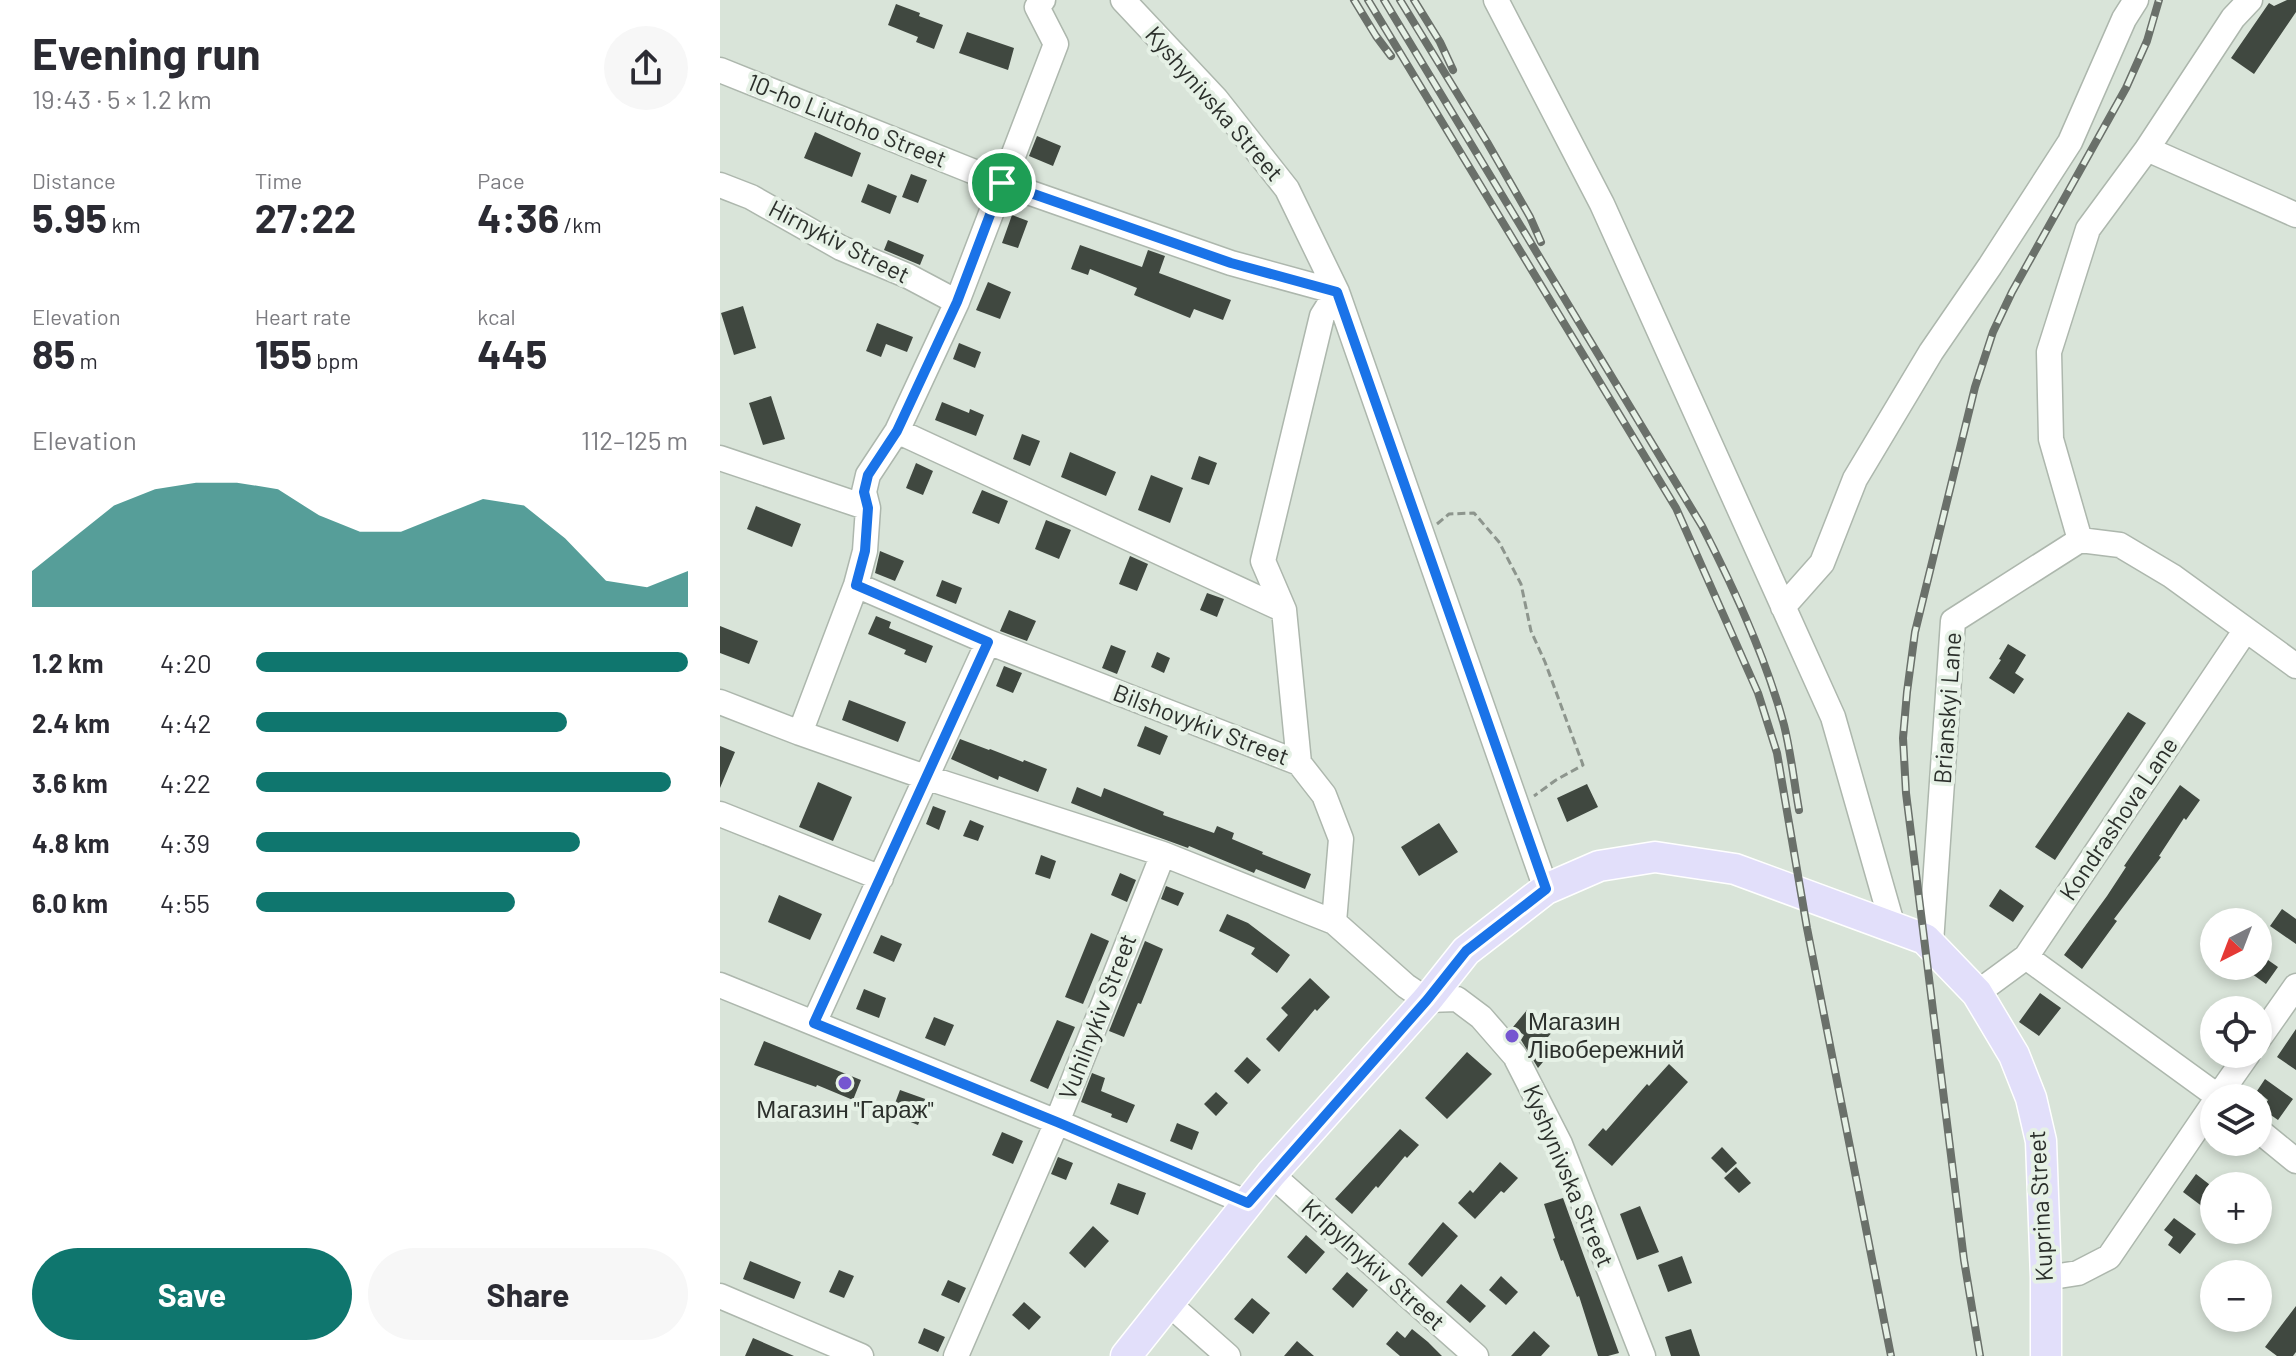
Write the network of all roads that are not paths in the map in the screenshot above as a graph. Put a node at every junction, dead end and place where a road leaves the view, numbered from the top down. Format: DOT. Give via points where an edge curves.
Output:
graph roads {
  1 [pos="1123,0"];
  2 [pos="1496,0"];
  3 [pos="2136,0"];
  4 [pos="2250,0"];
  5 [pos="1032,2"];
  6 [pos="720,70"];
  7 [pos="2147,149"];
  8 [pos="1002,183"];
  9 [pos="720,185"];
  10 [pos="2296,215"];
  11 [pos="1337,292"];
  12 [pos="957,302"];
  13 [pos="897,431"];
  14 [pos="720,458"];
  15 [pos="868,508"];
  16 [pos="2080,540"];
  17 [pos="856,585"];
  18 [pos="1783,607"];
  19 [pos="1284,610"];
  20 [pos="2245,631"];
  21 [pos="988,642"];
  22 [pos="2296,666"];
  23 [pos="720,702"];
  24 [pos="800,733"];
  25 [pos="1299,763"];
  26 [pos="925,777"];
  27 [pos="720,814"];
  28 [pos="1163,854"];
  29 [pos="881,878"];
  30 [pos="1546,889"];
  31 [pos="1334,922"];
  32 [pos="1893,927"];
  33 [pos="1931,943"];
  34 [pos="2026,957"];
  35 [pos="720,985"];
  36 [pos="2296,986"];
  37 [pos="1977,993"];
  38 [pos="1427,1000"];
  39 [pos="2272,1020"];
  40 [pos="814,1023"];
  41 [pos="2200,1086"];
  42 [pos="1057,1122"];
  43 [pos="2200,1124"];
  44 [pos="2272,1141"];
  45 [pos="2296,1161"];
  46 [pos="1271,1174"];
  47 [pos="1248,1203"];
  48 [pos="2046,1278"];
  49 [pos="720,1296"];
  50 [pos="1168,1303"];
  51 [pos="861,1356"];
  52 [pos="956,1356"];
  53 [pos="1126,1356"];
  54 [pos="1228,1356"];
  55 [pos="1476,1356"];
  56 [pos="1643,1356"];
  57 [pos="2046,1356"];
  1 -- 11 [label="street, Kyshynivska Street" via="1216,99 1287,189"];
  2 -- 18 [label="street" via="1602,204"];
  3 -- 18 [label="street" via="2070,142 1931,352 1855,479 1822,563"];
  4 -- 7 [label="street"];
  5 -- 8 [label="street" via="1056,44"];
  6 -- 8 [label="street, 10-ho Liutoho Street"];
  7 -- 10 [label="street"];
  7 -- 16 [label="street" via="2088,229 2049,352 2051,439"];
  8 -- 11 [label="street, 10-ho Liutoho Street" via="1231,263"];
  8 -- 12 [label="street"];
  9 -- 12 [label="street, Hirnykiv Street"];
  11 -- 19 [label="street" via="1322,316 1263,561"];
  11 -- 30 [label="street, Kyshynivska Street"];
  12 -- 13 [label="street"];
  13 -- 15 [label="street" via="868,475"];
  13 -- 19 [label="street"];
  14 -- 15 [label="street"];
  15 -- 17 [label="street"];
  16 -- 20 [label="street" via="2120,545"];
  16 -- 33 [label="street, Brianskyi Lane" via="1953,621"];
  17 -- 21 [label="street, Bilshovykiv Street"];
  17 -- 24 [label="street"];
  18 -- 32 [label="street" via="1833,717"];
  19 -- 25 [label="street"];
  20 -- 22 [label="street"];
  20 -- 34 [label="street, Kondrashova Lane"];
  21 -- 25 [label="street, Bilshovykiv Street"];
  21 -- 26 [label="street"];
  23 -- 24 [label="street"];
  24 -- 26 [label="street"];
  25 -- 31 [label="street, Bilshovykiv Street" via="1324,795 1341,839"];
  26 -- 28 [label="street"];
  26 -- 29 [label="street"];
  27 -- 29 [label="street"];
  28 -- 31 [label="street"];
  28 -- 42 [label="street, Vuhilnykiv Street"];
  29 -- 40 [label="street"];
  30 -- 32 [label="main road" via="1599,866 1655,857 1735,869"];
  30 -- 38 [label="main road" via="1466,951"];
  31 -- 38 [label="street"];
  32 -- 33 [label="main road"];
  33 -- 37 [label="main road, Kuprina Street"];
  34 -- 37 [label="street, Kondrashova Lane"];
  34 -- 41 [label="street"];
  35 -- 40 [label="street"];
  36 -- 39 [label="street"];
  37 -- 48 [label="main road, Kuprina Street" via="2014,1055 2038,1126"];
  38 -- 46 [label="main road"];
  38 -- 56 [label="street, Kyshynivska Street" via="1457,999 1515,1056 1560,1144"];
  40 -- 42 [label="street"];
  42 -- 47 [label="street"];
  42 -- 52 [label="street, Vuhilnykiv Street"];
  43 -- 48 [label="street" via="2109,1257 2078,1273"];
  44 -- 45 [label="street"];
  46 -- 47 [label="main road"];
  46 -- 55 [label="street, Kripylnykiv Street"];
  47 -- 50 [label="main road"];
  48 -- 57 [label="main road, Kuprina Street"];
  49 -- 51 [label="street"];
  50 -- 53 [label="main road"];
  50 -- 54 [label="street"];
}
